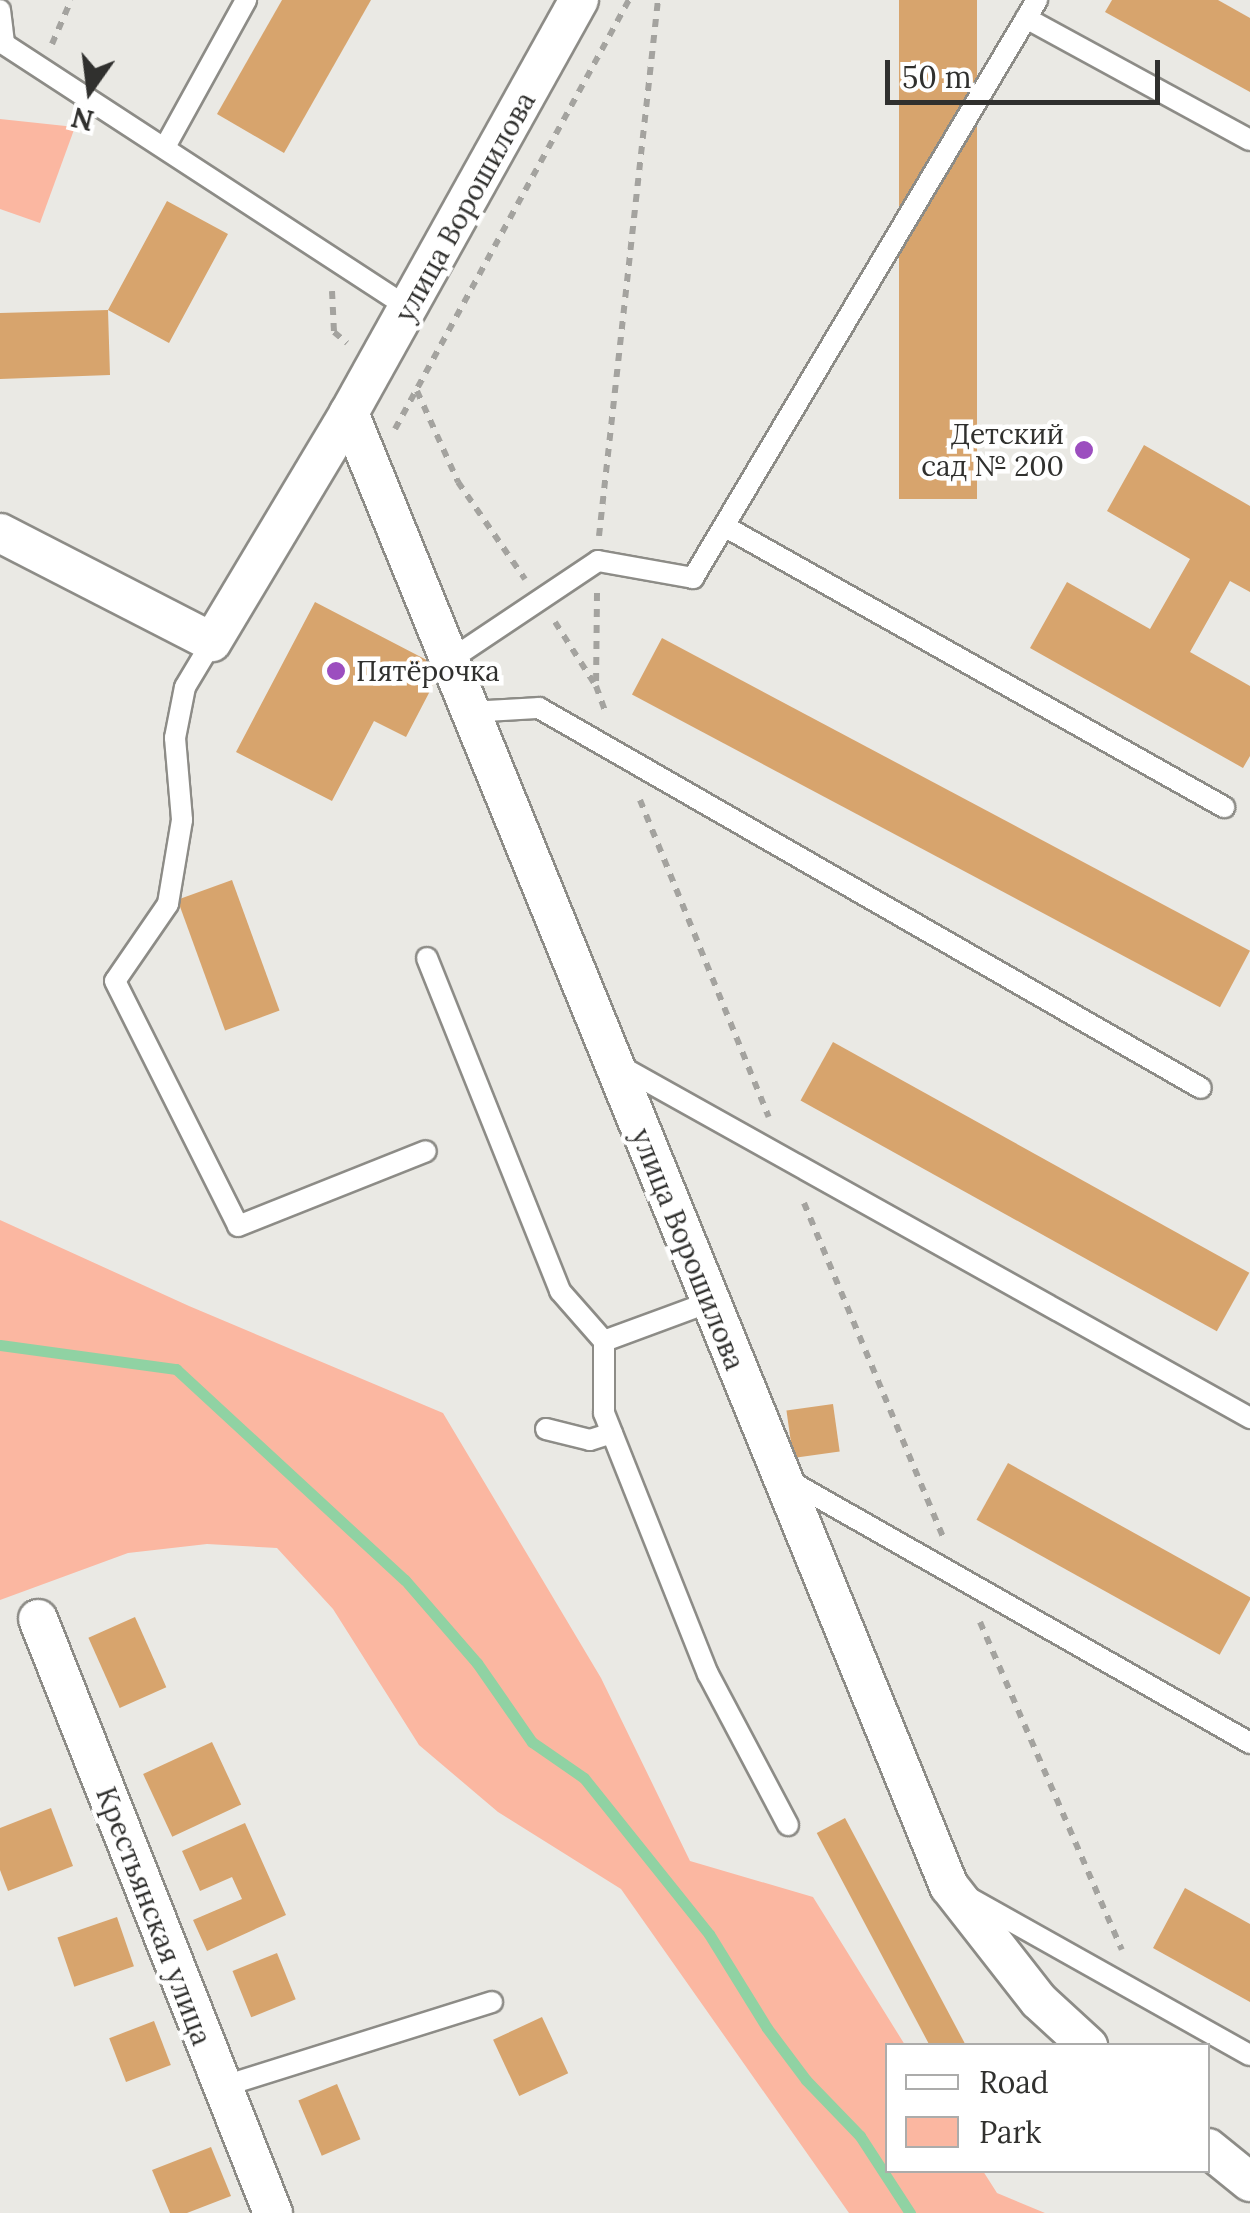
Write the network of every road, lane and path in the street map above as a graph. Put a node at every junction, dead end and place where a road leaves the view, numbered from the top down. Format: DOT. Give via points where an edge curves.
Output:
graph roads {
  1 [pos="72,0"];
  2 [pos="246,0"];
  3 [pos="579,0"];
  4 [pos="629,0"];
  5 [pos="1032,9"];
  6 [pos="0,10"];
  7 [pos="42,68"];
  8 [pos="1250,140"];
  9 [pos="165,147"];
  10 [pos="330,255"];
  11 [pos="409,308"];
  12 [pos="361,354"];
  13 [pos="349,413"];
  14 [pos="724,526"];
  15 [pos="0,533"];
  16 [pos="540,600"];
  17 [pos="212,642"];
  18 [pos="450,660"];
  19 [pos="596,686"];
  20 [pos="470,712"];
  21 [pos="1224,807"];
  22 [pos="427,958"];
  23 [pos="610,1060"];
  24 [pos="1202,1088"];
  25 [pos="426,1151"];
  26 [pos="710,1302"];
  27 [pos="604,1341"];
  28 [pos="1250,1418"];
  29 [pos="546,1429"];
  30 [pos="612,1433"];
  31 [pos="782,1477"];
  32 [pos="38,1619"];
  33 [pos="1250,1743"];
  34 [pos="788,1825"];
  35 [pos="949,1886"];
  36 [pos="492,2002"];
  37 [pos="1085,2043"];
  38 [pos="1250,2055"];
  39 [pos="221,2087"];
  40 [pos="1210,2150"];
  41 [pos="1250,2182"];
  42 [pos="273,2213"];
  1 -- 7 [label="path"];
  2 -- 9 [label="lane"];
  3 -- 11 [label="street, улица Ворошилова"];
  4 -- 16 [label="path" via="416,390 458,482"];
  5 -- 8 [label="lane"];
  5 -- 14 [label="lane"];
  6 -- 7 [label="lane" via="4,44"];
  7 -- 9 [label="lane"];
  9 -- 10 [label="lane"];
  10 -- 11 [label="lane"];
  10 -- 12 [label="path" via="334,332"];
  11 -- 13 [label="street, улица Ворошилова"];
  13 -- 17 [label="street, улица Ворошилова"];
  13 -- 18 [label="street, улица Ворошилова"];
  14 -- 16 [label="lane" via="693,578 598,561"];
  14 -- 21 [label="lane"];
  15 -- 17 [label="street"];
  16 -- 18 [label="lane"];
  16 -- 19 [label="path"];
  17 -- 25 [label="lane" via="185,687 175,738 182,820 168,904 115,981 238,1226"];
  18 -- 20 [label="street, улица Ворошилова"];
  20 -- 23 [label="street, улица Ворошилова"];
  20 -- 24 [label="lane" via="538,708"];
  22 -- 27 [label="lane" via="560,1291"];
  23 -- 26 [label="street, улица Ворошилова"];
  23 -- 28 [label="lane"];
  26 -- 27 [label="lane"];
  26 -- 31 [label="street, улица Ворошилова"];
  27 -- 30 [label="lane" via="604,1413"];
  29 -- 30 [label="lane" via="590,1440"];
  30 -- 34 [label="lane" via="708,1674"];
  31 -- 33 [label="lane"];
  31 -- 35 [label="street, улица Ворошилова"];
  32 -- 39 [label="street, Крестьянская улица"];
  35 -- 37 [label="street, улица Ворошилова" via="1040,2001"];
  35 -- 38 [label="lane"];
  36 -- 39 [label="lane"];
  39 -- 42 [label="street, Крестьянская улица"];
  40 -- 41 [label="street"];
}
